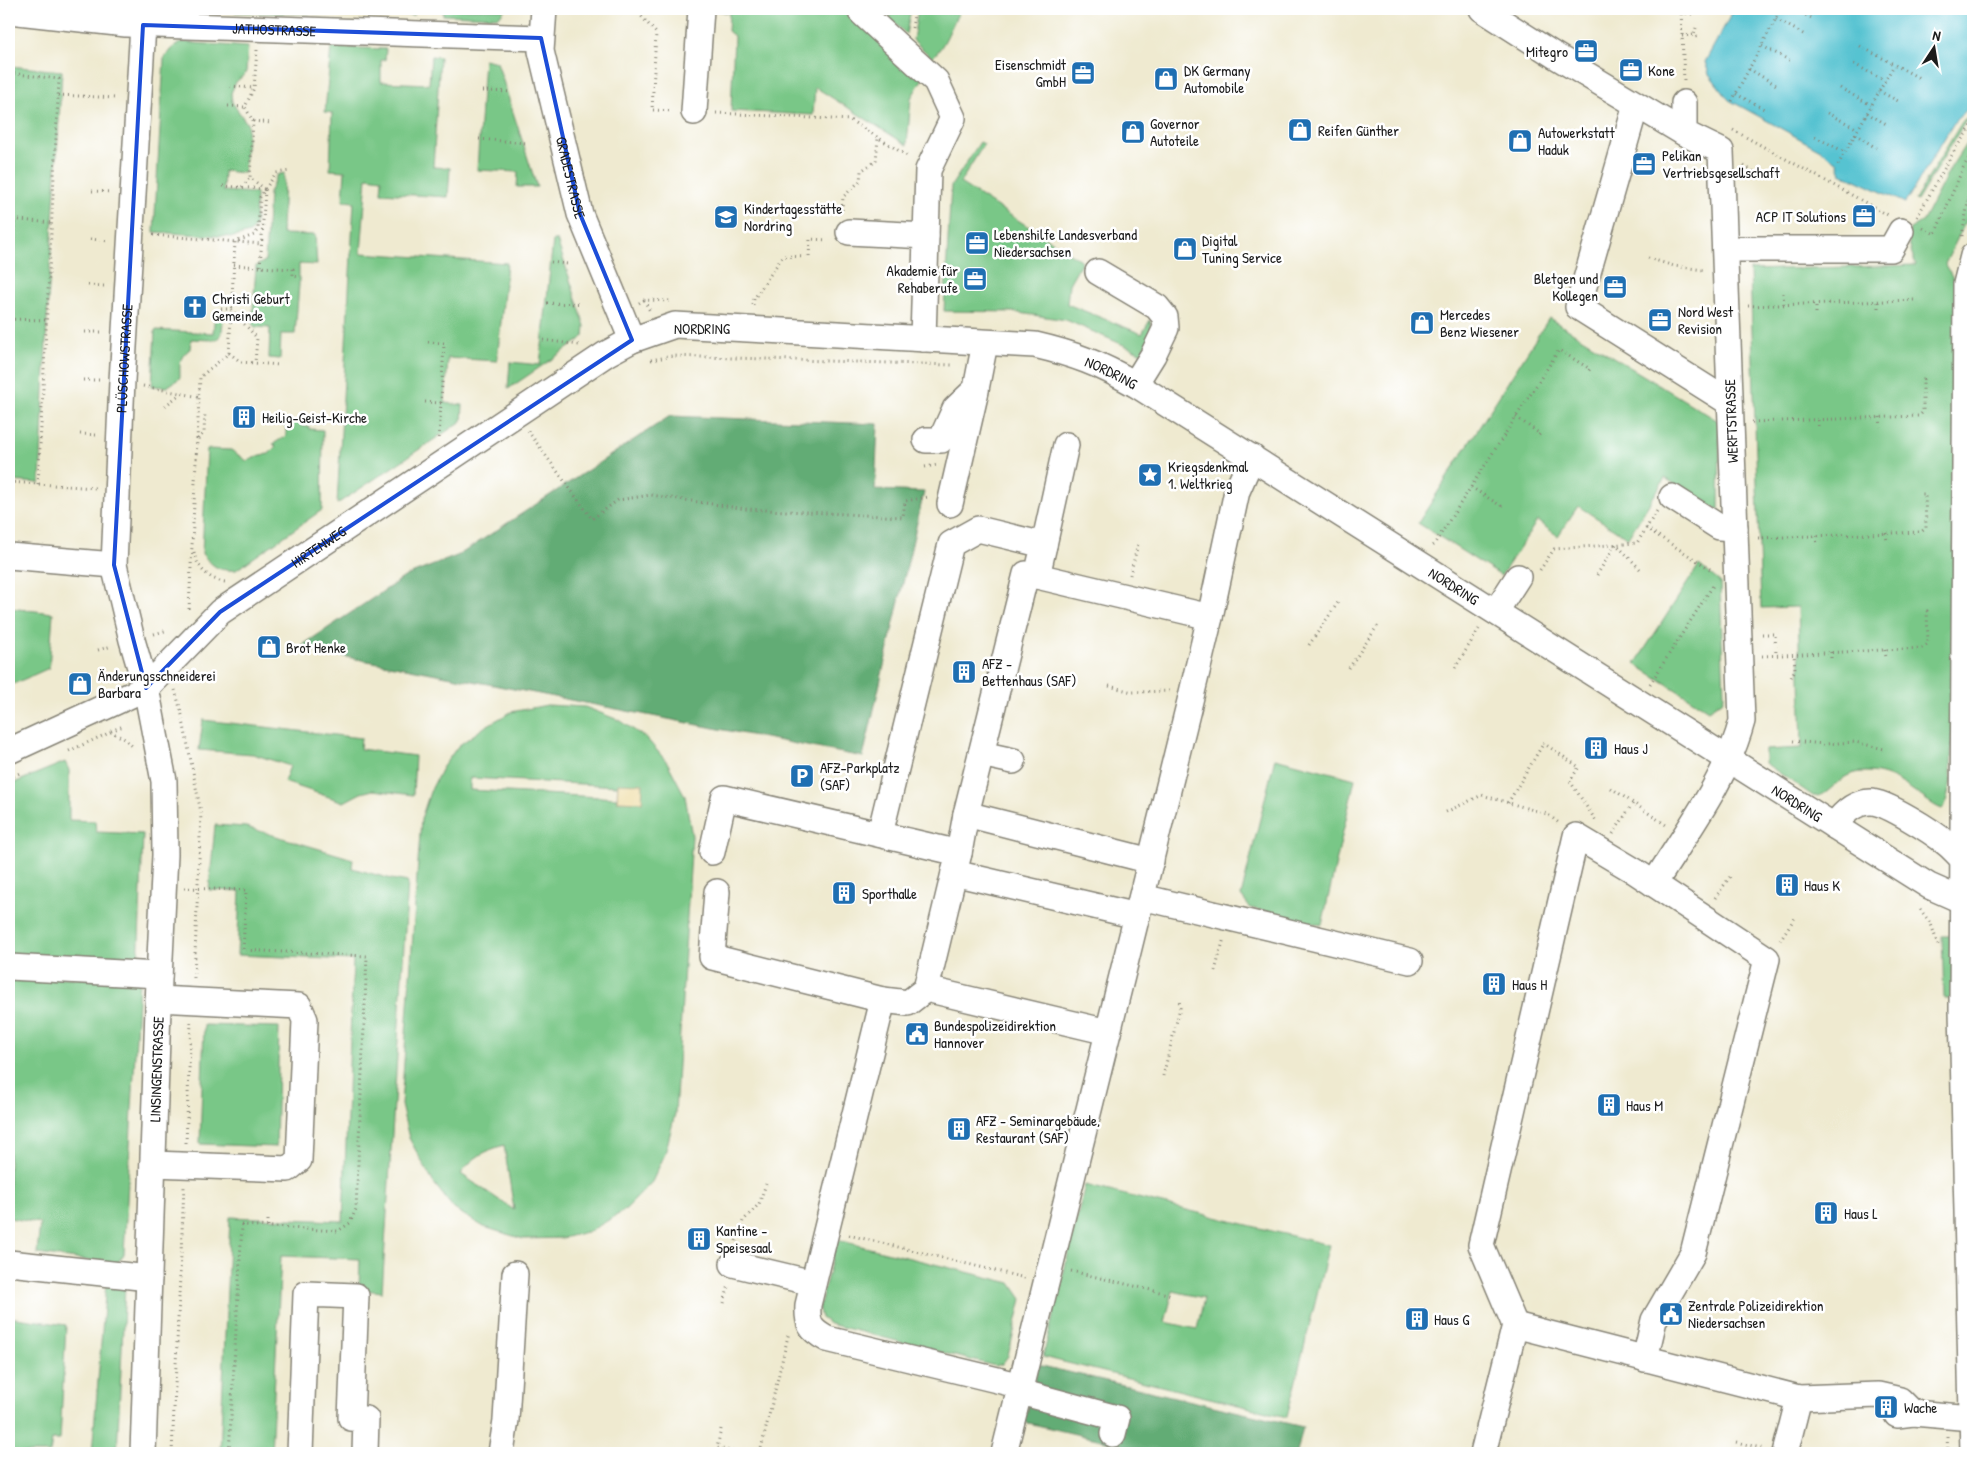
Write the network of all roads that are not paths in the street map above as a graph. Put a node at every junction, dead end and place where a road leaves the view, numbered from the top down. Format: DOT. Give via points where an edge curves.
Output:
graph roads {
  1 [pos="544,9"];
  2 [pos="701,9"];
  3 [pos="1482,9"];
  4 [pos="9,11"];
  5 [pos="861,12"];
  6 [pos="143,25"];
  7 [pos="541,38"];
  8 [pos="1684,104"];
  9 [pos="1636,105"];
  10 [pos="694,112"];
  11 [pos="1684,133"];
  12 [pos="1903,223"];
  13 [pos="841,229"];
  14 [pos="926,236"];
  15 [pos="1967,248"];
  16 [pos="1725,261"];
  17 [pos="1098,272"];
  18 [pos="923,339"];
  19 [pos="985,343"];
  20 [pos="637,350"];
  21 [pos="971,374"];
  22 [pos="1135,384"];
  23 [pos="1730,403"];
  24 [pos="926,440"];
  25 [pos="1066,445"];
  26 [pos="1252,457"];
  27 [pos="1672,497"];
  28 [pos="951,499"];
  29 [pos="1735,533"];
  30 [pos="1044,544"];
  31 [pos="9,556"];
  32 [pos="114,565"];
  33 [pos="1529,575"];
  34 [pos="1037,576"];
  35 [pos="1210,617"];
  36 [pos="1488,619"];
  37 [pos="146,688"];
  38 [pos="9,751"];
  39 [pos="982,754"];
  40 [pos="1729,758"];
  41 [pos="1013,761"];
  42 [pos="966,814"];
  43 [pos="1834,826"];
  44 [pos="880,834"];
  45 [pos="712,852"];
  46 [pos="1963,859"];
  47 [pos="1151,861"];
  48 [pos="956,863"];
  49 [pos="1654,884"];
  50 [pos="716,892"];
  51 [pos="1963,901"];
  52 [pos="1140,907"];
  53 [pos="1410,961"];
  54 [pos="9,967"];
  55 [pos="159,987"];
  56 [pos="926,989"];
  57 [pos="883,1000"];
  58 [pos="1108,1032"];
  59 [pos="153,1164"];
  60 [pos="9,1263"];
  61 [pos="733,1264"];
  62 [pos="515,1274"];
  63 [pos="149,1278"];
  64 [pos="813,1283"];
  65 [pos="1514,1325"];
  66 [pos="1645,1359"];
  67 [pos="1021,1389"];
  68 [pos="1799,1398"];
  69 [pos="1972,1418"];
  70 [pos="1113,1434"];
  71 [pos="1779,1452"];
  72 [pos="143,1453"];
  73 [pos="300,1453"];
  74 [pos="365,1453"];
  75 [pos="501,1453"];
  76 [pos="1004,1453"];
  77 [pos="1483,1453"];
  78 [pos="1973,1453"];
  1 -- 7 [label="street, GRADESTRASSE"];
  2 -- 10 [label="street"];
  3 -- 9 [label="street"];
  4 -- 6 [label="street, JATHOSTRASSE"];
  5 -- 14 [label="street" via="936,81 953,118 928,170"];
  6 -- 7 [label="street, JATHOSTRASSE"];
  6 -- 32 [label="street, PLÜSCHOWSTRASSE" via="121,237 113,381"];
  7 -- 20 [label="street, GRADESTRASSE" via="541,51 580,214"];
  8 -- 11 [label="street"];
  9 -- 11 [label="street"];
  9 -- 23 [label="street" via="1578,307"];
  11 -- 16 [label="street, WERFTSTRASSE" via="1721,151"];
  12 -- 16 [label="street" via="1891,249"];
  13 -- 14 [label="street"];
  14 -- 18 [label="street"];
  15 -- 46 [label="street"];
  16 -- 23 [label="street, WERFTSTRASSE"];
  17 -- 22 [label="street" via="1157,307 1164,317 1166,328"];
  18 -- 19 [label="street, NORDRING"];
  18 -- 20 [label="street, NORDRING" via="675,325"];
  19 -- 21 [label="street"];
  19 -- 22 [label="street, NORDRING" via="1035,345 1070,353 1105,366"];
  20 -- 37 [label="street, HIRTENWEG" via="606,354 220,612"];
  21 -- 24 [label="street" via="941,440"];
  21 -- 28 [label="street"];
  22 -- 26 [label="street, NORDRING"];
  23 -- 29 [label="street, WERFTSTRASSE"];
  25 -- 30 [label="street"];
  26 -- 35 [label="street" via="1237,491"];
  26 -- 36 [label="street, NORDRING" via="1421,564"];
  27 -- 29 [label="street" via="1719,527"];
  29 -- 40 [label="street, WERFTSTRASSE" via="1728,575 1739,656 1742,721"];
  30 -- 34 [label="street"];
  30 -- 44 [label="street" via="978,529 951,544"];
  31 -- 32 [label="street"];
  32 -- 37 [label="street, PLÜSCHOWSTRASSE"];
  33 -- 36 [label="street"];
  34 -- 35 [label="street" via="1125,597 1177,614"];
  34 -- 39 [label="street" via="1026,574 1021,625"];
  35 -- 47 [label="street"];
  36 -- 40 [label="street, NORDRING" via="1639,702"];
  37 -- 38 [label="street, HIRTENWEG"];
  37 -- 55 [label="street, LINSINGENSTRASSE" via="164,781 165,855"];
  39 -- 41 [label="street"];
  39 -- 42 [label="street"];
  40 -- 43 [label="street, NORDRING"];
  40 -- 49 [label="street, WERFTSTRASSE" via="1718,782"];
  42 -- 47 [label="street"];
  42 -- 48 [label="street"];
  43 -- 46 [label="street" via="1841,815 1857,805 1872,802 1886,806 1947,843"];
  43 -- 51 [label="street, NORDRING" via="1929,886"];
  44 -- 45 [label="street" via="724,798"];
  44 -- 48 [label="street"];
  46 -- 51 [label="street"];
  47 -- 52 [label="street"];
  48 -- 52 [label="street"];
  48 -- 56 [label="street"];
  49 -- 65 [label="street" via="1606,846 1576,836 1481,1245"];
  49 -- 66 [label="street" via="1767,959 1693,1253 1654,1320"];
  50 -- 57 [label="street" via="712,957"];
  51 -- 69 [label="street" via="1962,1010"];
  52 -- 53 [label="street" via="1229,918"];
  52 -- 58 [label="street"];
  54 -- 55 [label="street"];
  55 -- 59 [label="street, LINSINGENSTRASSE"];
  55 -- 59 [label="street" via="192,1001 299,1006 305,1020 299,1160 288,1169"];
  56 -- 57 [label="street" via="908,1003"];
  56 -- 58 [label="street"];
  57 -- 64 [label="street"];
  58 -- 67 [label="street"];
  59 -- 63 [label="street, LINSINGENSTRASSE"];
  60 -- 63 [label="street"];
  61 -- 64 [label="street"];
  62 -- 75 [label="street"];
  63 -- 72 [label="street, LINSINGENSTRASSE"];
  64 -- 67 [label="street" via="807,1319 815,1332 827,1338"];
  65 -- 66 [label="street"];
  65 -- 77 [label="street"];
  66 -- 68 [label="street"];
  67 -- 70 [label="street" via="1117,1418"];
  67 -- 76 [label="street"];
  68 -- 69 [label="street" via="1878,1395 1900,1400 1913,1413"];
  68 -- 71 [label="street"];
  69 -- 78 [label="street"];
  73 -- 74 [label="street" via="306,1294 356,1296 351,1418 366,1419"];
}
